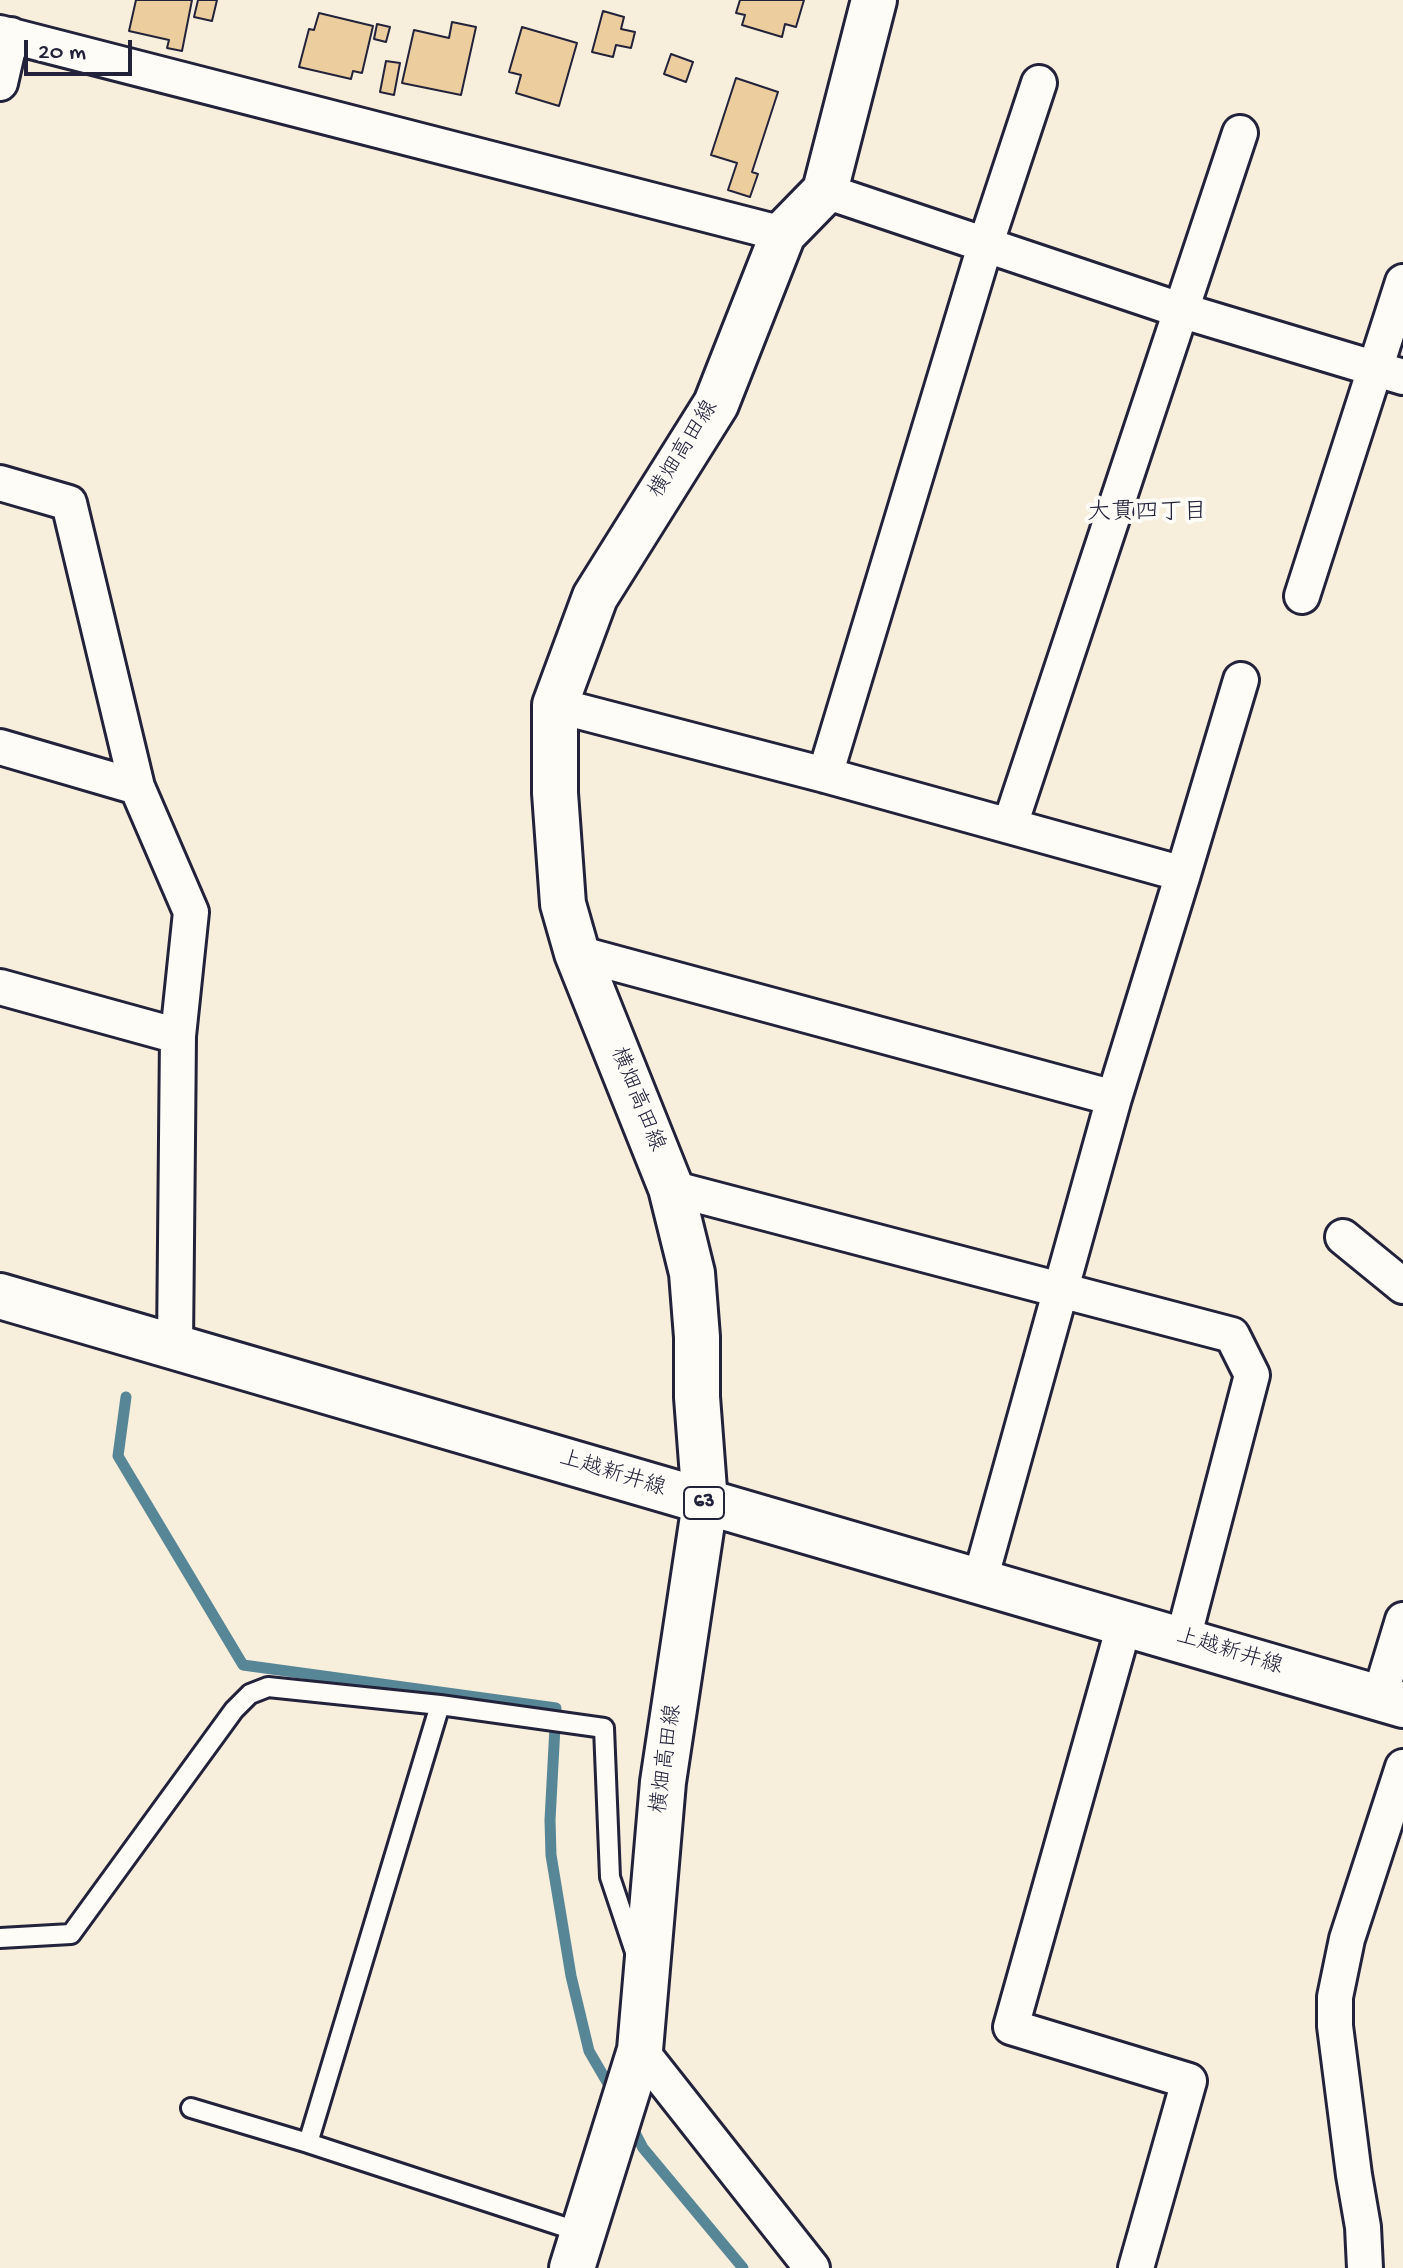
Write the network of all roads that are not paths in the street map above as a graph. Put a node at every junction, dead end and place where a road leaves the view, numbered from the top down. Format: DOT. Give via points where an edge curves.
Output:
graph roads {
  1 [pos="874,0"];
  2 [pos="5,34"];
  3 [pos="0,83"];
  4 [pos="1039,83"];
  5 [pos="1240,133"];
  6 [pos="825,191"];
  7 [pos="783,234"];
  8 [pos="985,246"];
  9 [pos="1403,282"];
  10 [pos="1180,310"];
  11 [pos="1389,373"];
  12 [pos="0,483"];
  13 [pos="1302,596"];
  14 [pos="1241,680"];
  15 [pos="555,705"];
  16 [pos="0,747"];
  17 [pos="825,775"];
  18 [pos="137,787"];
  19 [pos="1010,825"];
  20 [pos="1183,874"];
  21 [pos="577,953"];
  22 [pos="0,987"];
  23 [pos="178,1036"];
  24 [pos="1114,1098"];
  25 [pos="671,1188"];
  26 [pos="1343,1237"];
  27 [pos="1403,1286"];
  28 [pos="1062,1289"];
  29 [pos="0,1296"];
  30 [pos="175,1345"];
  31 [pos="705,1503"];
  32 [pos="980,1580"];
  33 [pos="1403,1620"];
  34 [pos="1125,1622"];
  35 [pos="1183,1639"];
  36 [pos="1391,1702"];
  37 [pos="440,1705"];
  38 [pos="1403,1767"];
  39 [pos="0,1938"];
  40 [pos="644,1981"];
  41 [pos="640,2050"];
  42 [pos="191,2108"];
  43 [pos="308,2143"];
  44 [pos="578,2251"];
  45 [pos="812,2268"];
  46 [pos="1136,2268"];
  47 [pos="1365,2268"];
  1 -- 6 [label="main road, 横畑高田線"];
  2 -- 3 [label="street"];
  2 -- 7 [label="street"];
  4 -- 8 [label="street"];
  5 -- 10 [label="street"];
  6 -- 7 [label="main road, 横畑高田線"];
  6 -- 8 [label="street"];
  7 -- 15 [label="main road, 横畑高田線" via="716,404 595,597"];
  8 -- 10 [label="street"];
  8 -- 17 [label="street"];
  9 -- 11 [label="street"];
  10 -- 11 [label="street"];
  10 -- 19 [label="street"];
  11 -- 13 [label="street"];
  12 -- 18 [label="street" via="69,503"];
  14 -- 20 [label="street"];
  15 -- 17 [label="street"];
  15 -- 21 [label="main road, 横畑高田線" via="563,904"];
  16 -- 18 [label="street"];
  17 -- 19 [label="street"];
  18 -- 23 [label="street" via="191,912"];
  19 -- 20 [label="street"];
  20 -- 24 [label="street"];
  21 -- 24 [label="street"];
  21 -- 25 [label="main road, 横畑高田線"];
  22 -- 23 [label="street"];
  23 -- 30 [label="street"];
  24 -- 28 [label="street"];
  25 -- 28 [label="street"];
  25 -- 31 [label="main road, 横畑高田線" via="692,1273"];
  26 -- 27 [label="street"];
  28 -- 32 [label="street"];
  28 -- 35 [label="street" via="1232,1335 1252,1375"];
  29 -- 30 [label="main road, 上越新井線 / 63"];
  30 -- 31 [label="main road, 上越新井線 / 63"];
  31 -- 32 [label="main road, 上越新井線 / 63"];
  31 -- 40 [label="main road, 横畑高田線" via="663,1782"];
  32 -- 34 [label="main road, 上越新井線 / 63"];
  33 -- 36 [label="street"];
  34 -- 35 [label="main road, 上越新井線 / 63"];
  34 -- 46 [label="street" via="1011,2027 1189,2081"];
  35 -- 36 [label="main road, 上越新井線 / 63"];
  37 -- 39 [label="lane" via="268,1687 250,1694 71,1934"];
  37 -- 40 [label="lane" via="604,1728 610,1877"];
  37 -- 43 [label="lane"];
  38 -- 47 [label="street" via="1351,1927 1335,1997"];
  40 -- 41 [label="main road, 横畑高田線"];
  41 -- 44 [label="main road, 横畑高田線"];
  41 -- 45 [label="street"];
  42 -- 43 [label="lane"];
  43 -- 44 [label="lane"];
}
